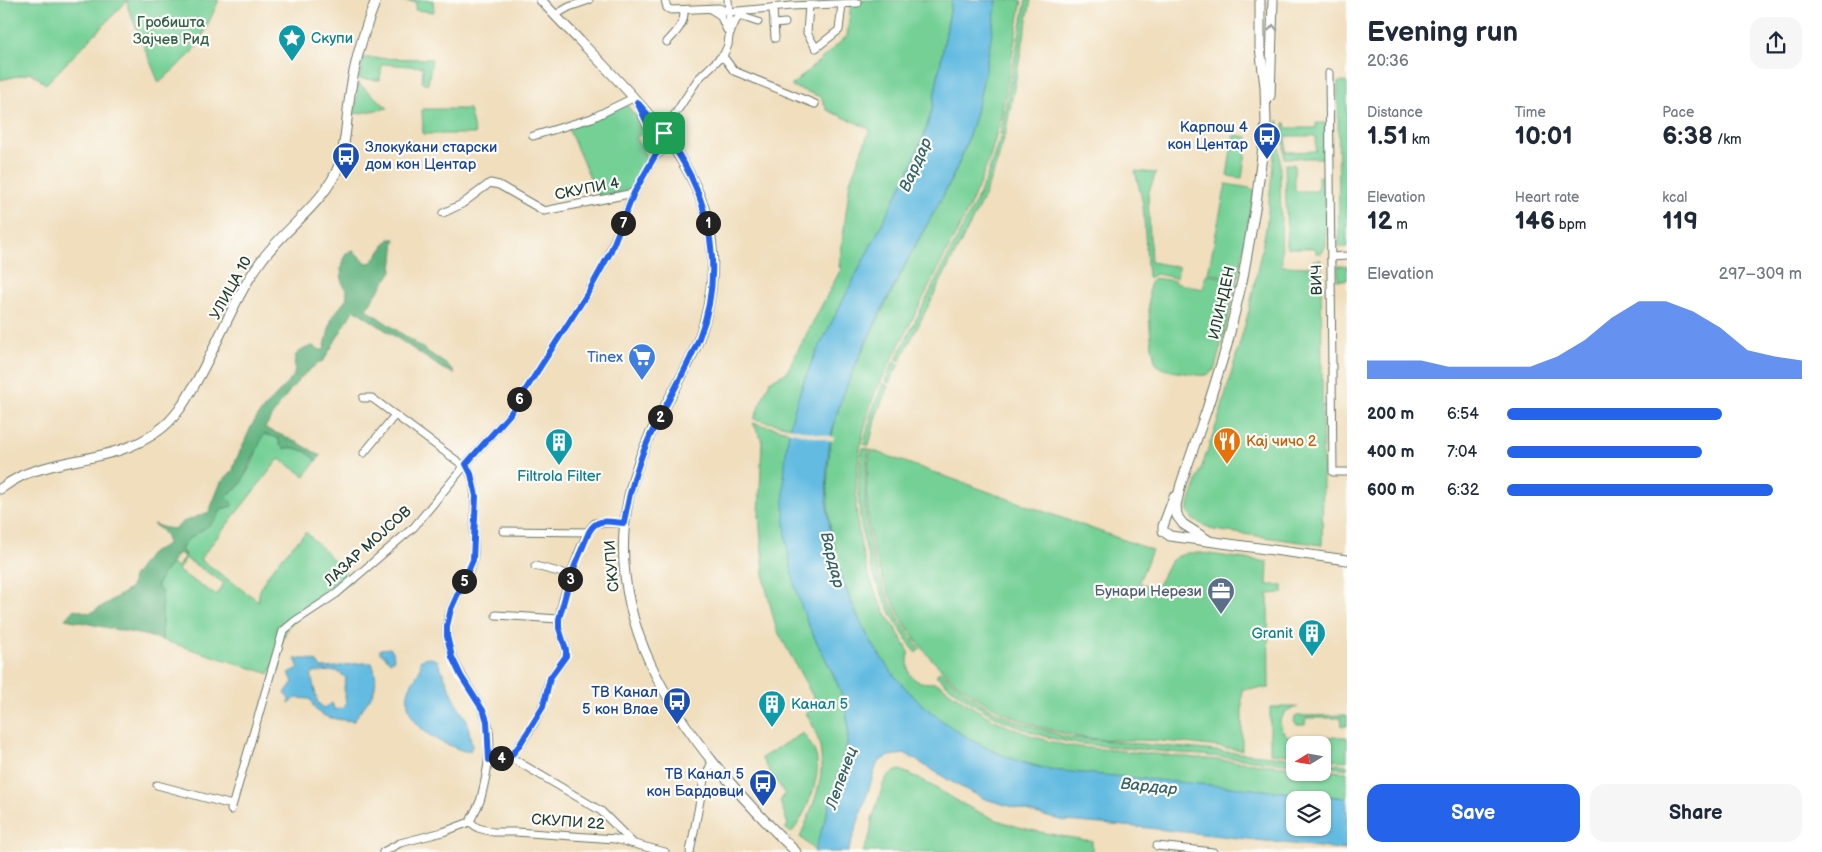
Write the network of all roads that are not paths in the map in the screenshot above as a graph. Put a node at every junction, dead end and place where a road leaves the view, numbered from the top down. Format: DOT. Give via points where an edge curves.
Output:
graph roads {
  1 [pos="376,0"];
  2 [pos="542,0"];
  3 [pos="589,0"];
  4 [pos="665,0"];
  5 [pos="728,0"];
  6 [pos="1274,0"];
  7 [pos="1260,1"];
  8 [pos="818,2"];
  9 [pos="858,3"];
  10 [pos="842,4"];
  11 [pos="809,5"];
  12 [pos="773,8"];
  13 [pos="709,9"];
  14 [pos="684,10"];
  15 [pos="746,11"];
  16 [pos="728,12"];
  17 [pos="555,16"];
  18 [pos="740,16"];
  19 [pos="758,22"];
  20 [pos="774,24"];
  21 [pos="785,24"];
  22 [pos="729,38"];
  23 [pos="775,38"];
  24 [pos="667,42"];
  25 [pos="721,58"];
  26 [pos="1329,73"];
  27 [pos="635,100"];
  28 [pos="816,104"];
  29 [pos="1266,123"];
  30 [pos="664,133"];
  31 [pos="533,136"];
  32 [pos="671,143"];
  33 [pos="656,154"];
  34 [pos="634,193"];
  35 [pos="443,213"];
  36 [pos="1331,256"];
  37 [pos="1347,256"];
  38 [pos="364,398"];
  39 [pos="394,415"];
  40 [pos="364,453"];
  41 [pos="465,465"];
  42 [pos="1347,472"];
  43 [pos="1181,484"];
  44 [pos="0,489"];
  45 [pos="624,523"];
  46 [pos="503,531"];
  47 [pos="589,532"];
  48 [pos="1208,540"];
  49 [pos="1347,560"];
  50 [pos="535,566"];
  51 [pos="571,575"];
  52 [pos="496,615"];
  53 [pos="559,619"];
  54 [pos="510,757"];
  55 [pos="489,760"];
  56 [pos="712,762"];
  57 [pos="157,785"];
  58 [pos="470,822"];
  59 [pos="400,843"];
  60 [pos="633,843"];
  61 [pos="1157,846"];
  62 [pos="383,852"];
  63 [pos="401,852"];
  64 [pos="665,852"];
  65 [pos="690,852"];
  66 [pos="796,852"];
  67 [pos="1213,852"];
  1 -- 44 [label="street, УЛИЦА 10" via="356,62 343,146 335,174 259,263 177,413 142,441 48,467 22,476"];
  2 -- 17 [label="street, СКУПИ"];
  3 -- 17 [label="street"];
  4 -- 14 [label="street" via="668,9"];
  5 -- 16 [label="street"];
  29 -- 6 [label="street, ИЛИНДЕН, one-way" via="1271,91"];
  7 -- 29 [label="street, ИЛИНДЕН"];
  8 -- 10 [label="street"];
  8 -- 11 [label="street"];
  9 -- 10 [label="street"];
  10 -- 11 [label="street" via="839,30 816,48 807,33"];
  11 -- 12 [label="street"];
  12 -- 15 [label="street"];
  12 -- 20 [label="street"];
  13 -- 14 [label="street"];
  13 -- 16 [label="street" via="719,8"];
  13 -- 22 [label="street" via="722,18"];
  14 -- 24 [label="street" via="681,27"];
  15 -- 16 [label="street"];
  15 -- 18 [label="street"];
  16 -- 22 [label="street"];
  17 -- 27 [label="street, СКУПИ"];
  18 -- 19 [label="street"];
  18 -- 22 [label="street"];
  20 -- 21 [label="street"];
  20 -- 23 [label="street"];
  22 -- 25 [label="street"];
  25 -- 28 [label="street" via="734,71"];
  25 -- 30 [label="street, ЛАЗАР МОЈСОВ" via="698,79"];
  26 -- 36 [label="street, ВИЧ"];
  27 -- 30 [label="street, СКУПИ"];
  27 -- 31 [label="street" via="592,118"];
  27 -- 33 [label="street" via="651,131"];
  29 -- 43 [label="street, ИЛИНДЕН" via="1255,212 1236,310"];
  30 -- 32 [label="street, СКУПИ"];
  30 -- 33 [label="street, ЛАЗАР МОЈСОВ" via="658,140"];
  32 -- 33 [label="street"];
  32 -- 45 [label="street, СКУПИ" via="691,176 707,220 712,262 710,295 695,349 641,457"];
  33 -- 34 [label="street, ЛАЗАР МОЈСОВ"];
  34 -- 35 [label="street, CКУПИ 4" via="544,211 490,183 462,204"];
  34 -- 41 [label="street, ЛАЗАР МОЈСОВ" via="610,253 589,291 510,414"];
  36 -- 37 [label="street"];
  36 -- 42 [label="street, ВИЧ" via="1333,472"];
  38 -- 39 [label="street" via="372,398"];
  39 -- 40 [label="street"];
  39 -- 41 [label="street"];
  41 -- 55 [label="street" via="471,474 476,496 473,560 451,609 447,636 461,676 484,712"];
  41 -- 57 [label="street, ЛАЗАР МОЈСОВ" via="398,542 336,594 283,631 232,807"];
  43 -- 48 [label="street, ИЛИНДЕН" via="1176,505 1178,518 1185,527"];
  43 -- 48 [label="street, ИЛИНДЕН" via="1169,509 1164,531 1173,537"];
  45 -- 47 [label="street" via="600,522"];
  45 -- 56 [label="street, СКУПИ" via="624,574 640,640 668,699"];
  46 -- 47 [label="street"];
  47 -- 51 [label="street"];
  48 -- 49 [label="street"];
  50 -- 51 [label="street"];
  51 -- 53 [label="street"];
  52 -- 53 [label="street"];
  53 -- 54 [label="street" via="566,656 550,678 543,707"];
  54 -- 55 [label="street"];
  54 -- 60 [label="street" via="601,811"];
  55 -- 58 [label="street" via="481,799"];
  56 -- 65 [label="street" via="704,780"];
  56 -- 66 [label="street, СКУПИ"];
  58 -- 59 [label="street"];
  58 -- 60 [label="street, СКУПИ 22" via="493,832 584,836"];
  59 -- 62 [label="street"];
  59 -- 63 [label="street"];
  60 -- 64 [label="street, СКУПИ 22"];
  61 -- 67 [label="street"];
}
